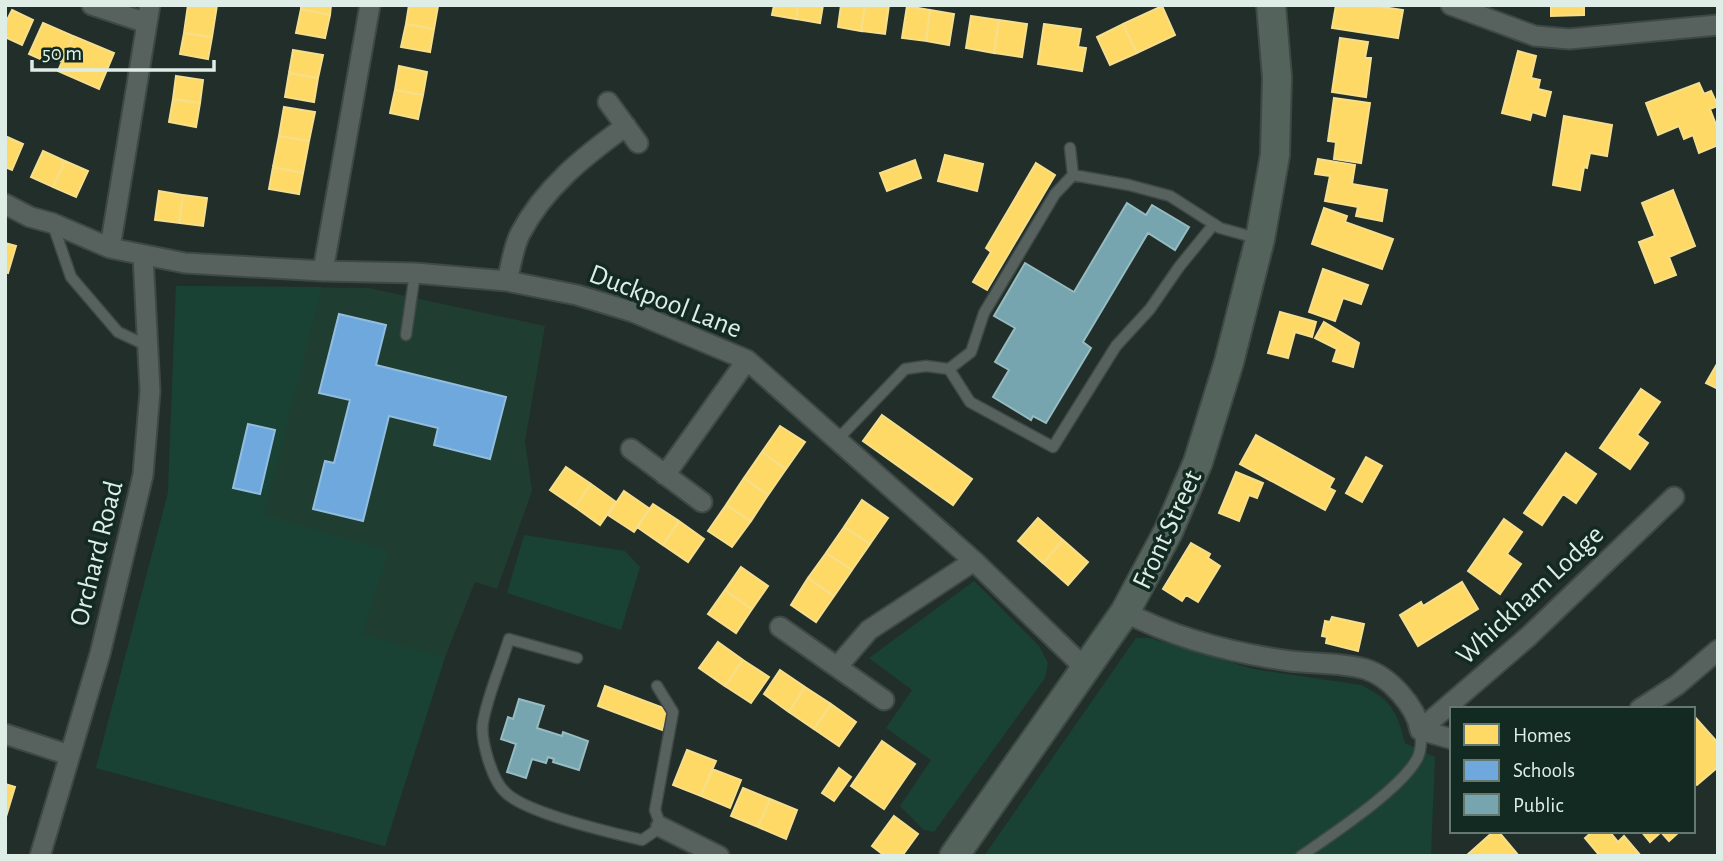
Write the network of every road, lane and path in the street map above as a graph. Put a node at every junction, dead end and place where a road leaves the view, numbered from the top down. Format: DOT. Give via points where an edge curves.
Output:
graph roads {
  1 [pos="92,5"];
  2 [pos="370,5"];
  3 [pos="1271,5"];
  4 [pos="1451,5"];
  5 [pos="148,14"];
  6 [pos="1718,25"];
  7 [pos="608,102"];
  8 [pos="626,126"];
  9 [pos="638,143"];
  10 [pos="1070,148"];
  11 [pos="1073,175"];
  12 [pos="5,204"];
  13 [pos="52,223"];
  14 [pos="1213,224"];
  15 [pos="1260,239"];
  16 [pos="110,248"];
  17 [pos="143,255"];
  18 [pos="323,271"];
  19 [pos="415,273"];
  20 [pos="507,281"];
  21 [pos="406,335"];
  22 [pos="148,346"];
  23 [pos="747,360"];
  24 [pos="949,369"];
  25 [pos="837,440"];
  26 [pos="631,449"];
  27 [pos="665,475"];
  28 [pos="1674,497"];
  29 [pos="702,502"];
  30 [pos="974,561"];
  31 [pos="1125,612"];
  32 [pos="780,627"];
  33 [pos="1718,650"];
  34 [pos="577,658"];
  35 [pos="837,667"];
  36 [pos="1086,669"];
  37 [pos="657,686"];
  38 [pos="884,700"];
  39 [pos="1643,707"];
  40 [pos="1420,730"];
  41 [pos="5,734"];
  42 [pos="1450,738"];
  43 [pos="69,755"];
  44 [pos="661,827"];
  45 [pos="707,853"];
  46 [pos="40,856"];
  47 [pos="954,856"];
  48 [pos="1301,856"];
  1 -- 5 [label="street"];
  2 -- 18 [label="street"];
  3 -- 15 [label="main road, Front Street" via="1278,77 1275,155"];
  4 -- 6 [label="street" via="1535,36 1569,38"];
  5 -- 16 [label="street"];
  7 -- 8 [label="street"];
  8 -- 9 [label="street"];
  8 -- 20 [label="street" via="584,156 544,197 519,236"];
  10 -- 11 [label="lane"];
  11 -- 14 [label="lane" via="1170,196"];
  11 -- 24 [label="lane" via="1055,194 984,313 971,352"];
  12 -- 13 [label="street, Duckpool Lane"];
  13 -- 16 [label="street, Duckpool Lane"];
  13 -- 22 [label="lane" via="71,277 118,332"];
  14 -- 15 [label="lane"];
  14 -- 24 [label="lane" via="1150,309 1116,346 1053,447 970,402"];
  15 -- 31 [label="main road, Front Street" via="1198,462 1168,532"];
  16 -- 17 [label="street, Duckpool Lane"];
  17 -- 18 [label="street, Duckpool Lane" via="184,263"];
  17 -- 22 [label="street, Orchard Road"];
  18 -- 19 [label="street, Duckpool Lane"];
  19 -- 20 [label="street, Duckpool Lane"];
  19 -- 21 [label="lane"];
  20 -- 23 [label="street, Duckpool Lane" via="633,312"];
  22 -- 43 [label="street, Orchard Road" via="150,391 143,475 100,654"];
  23 -- 25 [label="street, Duckpool Lane"];
  23 -- 27 [label="street"];
  24 -- 25 [label="lane" via="905,369"];
  25 -- 30 [label="street, Duckpool Lane"];
  26 -- 27 [label="street"];
  27 -- 29 [label="street"];
  28 -- 40 [label="street, Whickham Lodge" via="1529,636"];
  30 -- 35 [label="street" via="870,629"];
  30 -- 36 [label="street, Duckpool Lane"];
  31 -- 36 [label="main road, Front Street"];
  31 -- 40 [label="street" via="1202,644 1290,661 1367,669 1403,695 1415,711"];
  32 -- 35 [label="street"];
  33 -- 39 [label="street"];
  34 -- 44 [label="lane" via="509,639 483,723 485,754 505,792 530,808 642,840"];
  35 -- 38 [label="street"];
  36 -- 47 [label="main road, Front Street"];
  37 -- 44 [label="lane" via="673,712 655,810"];
  40 -- 42 [label="street"];
  40 -- 48 [label="lane" via="1421,748 1411,768 1350,822"];
  41 -- 43 [label="street"];
  43 -- 46 [label="street, Orchard Road"];
  44 -- 45 [label="street"];
}
